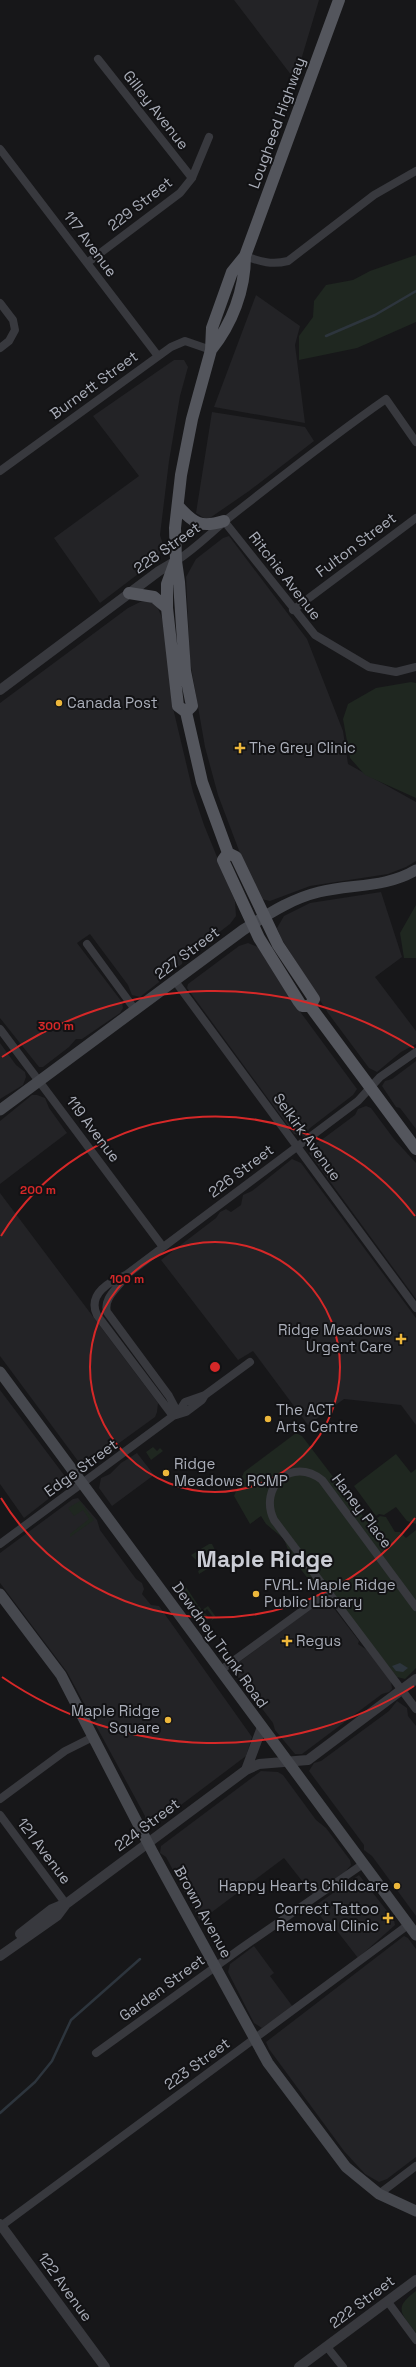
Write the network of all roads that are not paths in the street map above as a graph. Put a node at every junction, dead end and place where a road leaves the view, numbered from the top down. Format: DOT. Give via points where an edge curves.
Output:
graph roads {
  1 [pos="339,0"];
  2 [pos="98,59"];
  3 [pos="209,137"];
  4 [pos="0,149"];
  5 [pos="416,171"];
  6 [pos="192,178"];
  7 [pos="245,256"];
  8 [pos="87,263"];
  9 [pos="0,303"];
  10 [pos="0,348"];
  11 [pos="211,350"];
  12 [pos="158,356"];
  13 [pos="416,442"];
  14 [pos="0,471"];
  15 [pos="178,506"];
  16 [pos="416,518"];
  17 [pos="224,521"];
  18 [pos="176,561"];
  19 [pos="129,593"];
  20 [pos="167,608"];
  21 [pos="293,610"];
  22 [pos="416,667"];
  23 [pos="0,690"];
  24 [pos="186,712"];
  25 [pos="228,854"];
  26 [pos="416,870"];
  27 [pos="264,917"];
  28 [pos="253,924"];
  29 [pos="87,944"];
  30 [pos="175,981"];
  31 [pos="310,1006"];
  32 [pos="136,1011"];
  33 [pos="0,1029"];
  34 [pos="416,1052"];
  35 [pos="40,1081"];
  36 [pos="370,1089"];
  37 [pos="0,1110"];
  38 [pos="297,1147"];
  39 [pos="416,1150"];
  40 [pos="163,1247"];
  41 [pos="126,1275"];
  42 [pos="416,1308"];
  43 [pos="250,1362"];
  44 [pos="0,1372"];
  45 [pos="175,1415"];
  46 [pos="83,1483"];
  47 [pos="0,1544"];
  48 [pos="328,1592"];
  49 [pos="0,1594"];
  50 [pos="416,1608"];
  51 [pos="221,1670"];
  52 [pos="416,1678"];
  53 [pos="402,1690"];
  54 [pos="416,1709"];
  55 [pos="262,1727"];
  56 [pos="93,1737"];
  57 [pos="288,1762"];
  58 [pos="246,1770"];
  59 [pos="0,1799"];
  60 [pos="0,1815"];
  61 [pos="148,1844"];
  62 [pos="363,1864"];
  63 [pos="66,1904"];
  64 [pos="408,1925"];
  65 [pos="416,1935"];
  66 [pos="0,1948"];
  67 [pos="0,1956"];
  68 [pos="216,1967"];
  69 [pos="255,2039"];
  70 [pos="96,2053"];
  71 [pos="416,2166"];
  72 [pos="379,2194"];
  73 [pos="416,2211"];
  74 [pos="1,2225"];
  75 [pos="416,2280"];
  76 [pos="388,2302"];
  77 [pos="416,2340"];
  78 [pos="327,2347"];
  79 [pos="105,2367"];
  80 [pos="299,2367"];
  81 [pos="343,2367"];
  1 -- 7 [label="main road, Lougheed Highway"];
  2 -- 6 [label="street, Gilley Avenue"];
  3 -- 6 [label="street, 229 Street"];
  4 -- 8 [label="street, 117 Avenue"];
  5 -- 7 [label="street" via="374,195 288,261 276,264 263,263"];
  6 -- 8 [label="street, 229 Street" via="180,193"];
  7 -- 11 [label="main road, Lougheed Highway" via="232,272 221,301 212,328"];
  8 -- 12 [label="street, 117 Avenue"];
  9 -- 10 [label="street" via="13,320 15,330 9,341"];
  11 -- 12 [label="street, Burnett Street" via="185,342 171,347"];
  11 -- 15 [label="main road, Lougheed Highway" via="192,419"];
  12 -- 14 [label="street, Burnett Street"];
  13 -- 17 [label="street, 228 Street" via="386,399"];
  15 -- 17 [label="main road" via="197,524 210,525"];
  15 -- 18 [label="main road, Lougheed Highway" via="175,528"];
  16 -- 21 [label="street, Fulton Street"];
  17 -- 18 [label="street, 228 Street" via="199,546"];
  17 -- 21 [label="street, Ritchie Avenue"];
  18 -- 19 [label="street, 228 Street"];
  18 -- 20 [label="main road, Lougheed Highway" via="167,584"];
  18 -- 24 [label="main road, Lougheed Highway" via="184,663 192,706"];
  19 -- 20 [label="main road" via="154,597"];
  19 -- 23 [label="street, 228 Street"];
  20 -- 24 [label="main road, Lougheed Highway" via="178,706"];
  21 -- 22 [label="street, Ritchie Avenue" via="315,636 369,667 396,672"];
  24 -- 25 [label="main road, Lougheed Highway" via="202,782"];
  25 -- 27 [label="main road, Lougheed Highway" via="236,857"];
  25 -- 28 [label="main road, Lougheed Highway" via="223,860"];
  26 -- 27 [label="main road, 227 Street" via="384,883 309,895 286,904"];
  27 -- 28 [label="main road, 227 Street"];
  27 -- 31 [label="main road, Lougheed Highway" via="284,957 314,999"];
  28 -- 30 [label="main road, 227 Street"];
  28 -- 31 [label="main road, Lougheed Highway" via="267,952 299,1002 302,1006"];
  29 -- 32 [label="street"];
  30 -- 32 [label="main road, 227 Street"];
  30 -- 38 [label="street, Selkirk Avenue"];
  31 -- 36 [label="main road, Lougheed Highway"];
  32 -- 35 [label="main road, 227 Street"];
  33 -- 35 [label="street, 119 Avenue"];
  34 -- 36 [label="street, 226 Street" via="383,1075"];
  35 -- 37 [label="main road, 227 Street"];
  35 -- 40 [label="street, 119 Avenue"];
  36 -- 38 [label="street, 226 Street"];
  36 -- 39 [label="main road, Lougheed Highway"];
  38 -- 40 [label="street, 226 Street"];
  38 -- 42 [label="street, Selkirk Avenue"];
  40 -- 41 [label="street, 226 Street"];
  41 -- 45 [label="street" via="119,1287 108,1297 107,1312 169,1396"];
  41 -- 45 [label="street, 226 Street" via="111,1281 101,1290 94,1304 97,1315"];
  43 -- 45 [label="street, Edge Street" via="186,1412"];
  44 -- 46 [label="main road, Dewdney Trunk Road"];
  45 -- 46 [label="street, Edge Street"];
  46 -- 47 [label="street, Edge Street"];
  46 -- 51 [label="main road, Dewdney Trunk Road"];
  48 -- 50 [label="street, Haney Place" via="272,1514 272,1488 280,1478 290,1473 312,1474 323,1482"];
  48 -- 51 [label="street"];
  48 -- 53 [label="street"];
  49 -- 56 [label="main road, Brown Avenue" via="61,1675"];
  51 -- 55 [label="main road, Dewdney Trunk Road"];
  52 -- 53 [label="street, 224 Street"];
  53 -- 54 [label="street"];
  53 -- 57 [label="street, 224 Street" via="308,1760"];
  55 -- 57 [label="main road, Dewdney Trunk Road"];
  55 -- 58 [label="street"];
  56 -- 59 [label="street" via="65,1751"];
  56 -- 61 [label="main road, Brown Avenue"];
  57 -- 58 [label="street, 224 Street" via="259,1764"];
  57 -- 62 [label="main road, Dewdney Trunk Road"];
  58 -- 61 [label="street, 224 Street"];
  60 -- 63 [label="street, 121 Avenue"];
  61 -- 63 [label="street, 224 Street"];
  61 -- 68 [label="main road, Brown Avenue"];
  62 -- 64 [label="main road, Dewdney Trunk Road"];
  62 -- 68 [label="street, Garden Street"];
  63 -- 66 [label="street, 224 Street" via="52,1909"];
  63 -- 67 [label="street, 224 Street" via="57,1916"];
  64 -- 65 [label="main road, Dewdney Trunk Road"];
  64 -- 69 [label="street, 223 Street"];
  68 -- 69 [label="main road, Brown Avenue"];
  68 -- 70 [label="street, Garden Street"];
  69 -- 72 [label="main road, Brown Avenue" via="268,2063 343,2164"];
  69 -- 74 [label="street, 223 Street"];
  71 -- 72 [label="street"];
  72 -- 73 [label="main road, Brown Avenue"];
  74 -- 79 [label="street, 122 Avenue"];
  75 -- 76 [label="street, 222 Street"];
  76 -- 77 [label="street"];
  76 -- 78 [label="street, 222 Street"];
  78 -- 80 [label="street, 222 Street"];
  78 -- 81 [label="street, 222 Street"];
}
